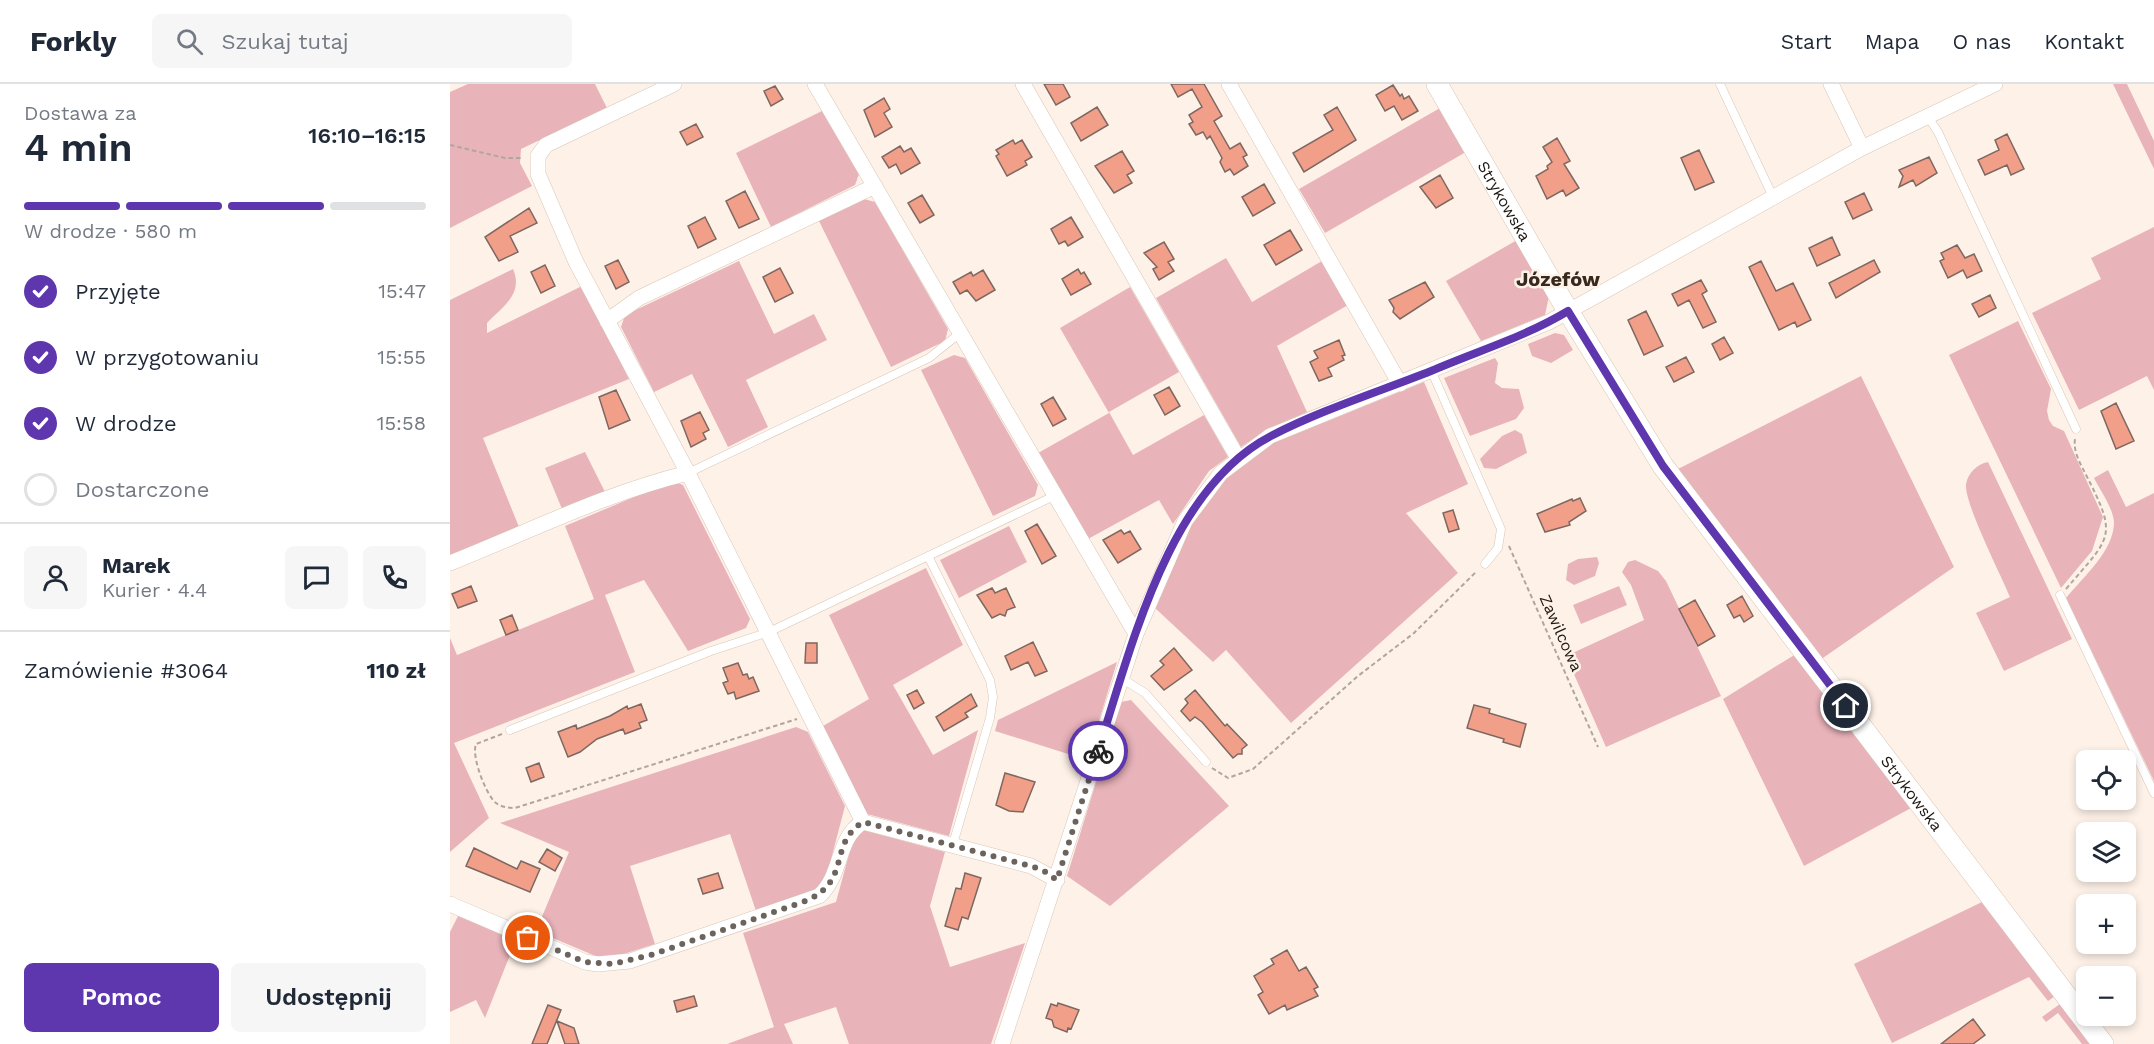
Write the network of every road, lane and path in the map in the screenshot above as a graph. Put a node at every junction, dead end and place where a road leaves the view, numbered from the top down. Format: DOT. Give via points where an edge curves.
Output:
graph roads {
  1 [pos="674,84"];
  2 [pos="815,84"];
  3 [pos="1023,84"];
  4 [pos="1230,84"];
  5 [pos="1437,84"];
  6 [pos="1720,84"];
  7 [pos="1831,84"];
  8 [pos="1995,84"];
  9 [pos="1928,117"];
  10 [pos="450,145"];
  11 [pos="1862,148"];
  12 [pos="538,156"];
  13 [pos="875,186"];
  14 [pos="1773,197"];
  15 [pos="1568,311"];
  16 [pos="607,321"];
  17 [pos="960,333"];
  18 [pos="1431,370"];
  19 [pos="1400,384"];
  20 [pos="2076,429"];
  21 [pos="1238,458"];
  22 [pos="688,473"];
  23 [pos="1056,495"];
  24 [pos="1502,529"];
  25 [pos="928,556"];
  26 [pos="450,563"];
  27 [pos="1485,564"];
  28 [pos="2060,595"];
  29 [pos="769,632"];
  30 [pos="1136,634"];
  31 [pos="1121,678"];
  32 [pos="808,715"];
  33 [pos="510,730"];
  34 [pos="1598,747"];
  35 [pos="1206,762"];
  36 [pos="2154,793"];
  37 [pos="863,822"];
  38 [pos="953,844"];
  39 [pos="1057,880"];
  40 [pos="450,904"];
  41 [pos="1002,1044"];
  42 [pos="2103,1044"];
  1 -- 12 [label="street" via="546,145"];
  2 -- 13 [label="street"];
  3 -- 21 [label="street"];
  4 -- 19 [label="street"];
  5 -- 15 [label="street, Strykowska"];
  6 -- 14 [label="lane"];
  7 -- 11 [label="street"];
  8 -- 9 [label="street"];
  9 -- 11 [label="street"];
  9 -- 20 [label="lane"];
  10 -- 12 [label="path" via="505,158"];
  11 -- 14 [label="street"];
  12 -- 16 [label="street" via="538,174 544,191"];
  13 -- 16 [label="street" via="639,298"];
  13 -- 17 [label="street"];
  14 -- 15 [label="street"];
  15 -- 18 [label="street" via="1518,336"];
  15 -- 42 [label="street, Strykowska" via="1663,466"];
  16 -- 22 [label="street"];
  17 -- 22 [label="lane" via="929,358"];
  17 -- 23 [label="street"];
  18 -- 19 [label="street"];
  18 -- 24 [label="lane"];
  19 -- 21 [label="street" via="1270,436"];
  20 -- 28 [label="path" via="2076,452 2104,509 2108,529 2099,550"];
  21 -- 30 [label="street" via="1208,488 1185,521"];
  22 -- 26 [label="street" via="618,495"];
  22 -- 29 [label="street"];
  23 -- 25 [label="lane"];
  23 -- 30 [label="street"];
  24 -- 27 [label="lane" via="1498,548"];
  24 -- 34 [label="path, Zawilcowa"];
  25 -- 29 [label="lane"];
  25 -- 38 [label="lane" via="990,680 993,697"];
  27 -- 35 [label="path" via="1414,633 1358,676 1253,769 1228,778"];
  28 -- 36 [label="lane"];
  29 -- 32 [label="street"];
  29 -- 33 [label="lane"];
  30 -- 31 [label="street"];
  31 -- 35 [label="lane" via="1145,693"];
  31 -- 39 [label="street"];
  32 -- 33 [label="path" via="509,808 494,801 473,751 476,744"];
  32 -- 37 [label="street"];
  37 -- 38 [label="street"];
  37 -- 40 [label="street" via="850,830 835,876 819,896 630,961 585,962"];
  38 -- 39 [label="street" via="1031,866"];
  39 -- 41 [label="street"];
}
